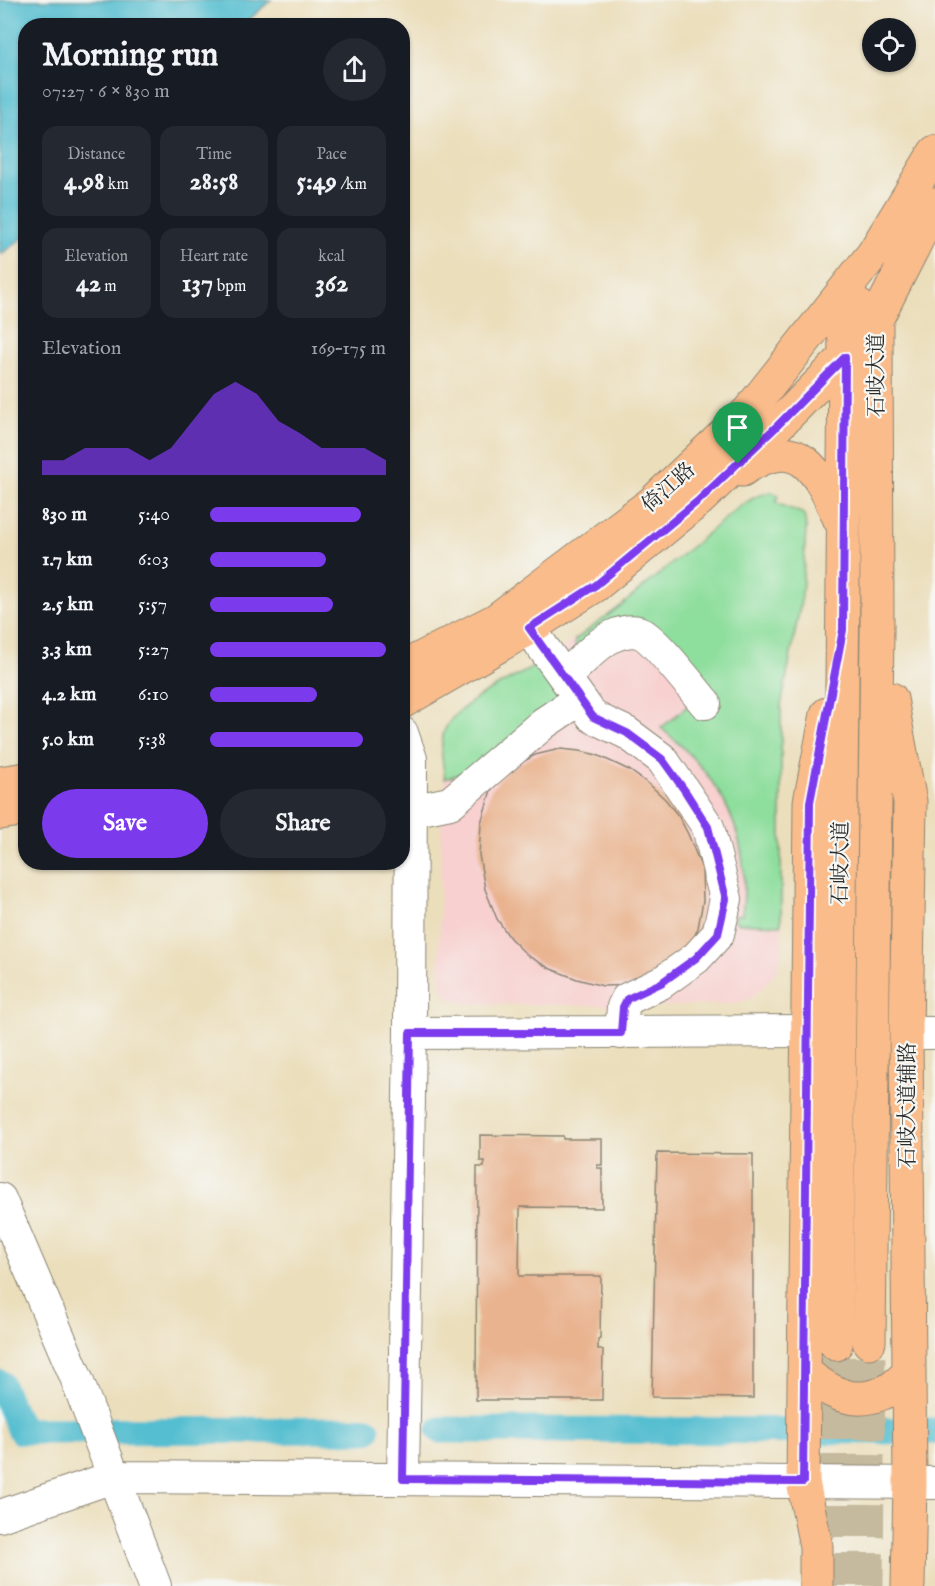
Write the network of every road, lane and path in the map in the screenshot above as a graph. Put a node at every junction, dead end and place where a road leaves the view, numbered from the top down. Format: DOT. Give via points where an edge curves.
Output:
graph roads {
  1 [pos="935,152"];
  2 [pos="935,204"];
  3 [pos="844,294"];
  4 [pos="876,320"];
  5 [pos="845,357"];
  6 [pos="699,500"];
  7 [pos="843,527"];
  8 [pos="529,628"];
  9 [pos="877,628"];
  10 [pos="843,630"];
  11 [pos="410,664"];
  12 [pos="573,688"];
  13 [pos="410,697"];
  14 [pos="705,703"];
  15 [pos="410,756"];
  16 [pos="18,780"];
  17 [pos="0,783"];
  18 [pos="18,810"];
  19 [pos="411,811"];
  20 [pos="0,813"];
  21 [pos="808,1030"];
  22 [pos="410,1033"];
  23 [pos="621,1033"];
  24 [pos="921,1033"];
  25 [pos="0,1199"];
  26 [pos="869,1342"];
  27 [pos="836,1344"];
  28 [pos="804,1372"];
  29 [pos="909,1373"];
  30 [pos="113,1476"];
  31 [pos="403,1479"];
  32 [pos="803,1482"];
  33 [pos="922,1482"];
  34 [pos="0,1516"];
  35 [pos="155,1586"];
  36 [pos="816,1586"];
  37 [pos="908,1586"];
  1 -- 3 [label="main road, 倚江路"];
  2 -- 4 [label="main road, 倚江路"];
  3 -- 4 [label="main road, 石岐大道"];
  3 -- 5 [label="main road, 石岐大道"];
  3 -- 11 [label="main road, 倚江路" via="748,412 652,503 496,620"];
  4 -- 5 [label="main road, 倚江路"];
  4 -- 9 [label="main road, 石岐大道"];
  5 -- 6 [label="main road, 倚江路"];
  5 -- 7 [label="main road, 石岐大道"];
  6 -- 7 [label="main road" via="754,462 770,454 786,453 807,463 819,475"];
  6 -- 8 [label="main road, 倚江路" via="596,585"];
  7 -- 10 [label="main road, 石岐大道"];
  8 -- 12 [label="street"];
  8 -- 13 [label="main road, 倚江路"];
  9 -- 24 [label="main road, 石岐大道辅路" via="910,802"];
  9 -- 26 [label="main road, 石岐大道"];
  10 -- 21 [label="main road" via="810,802"];
  10 -- 27 [label="main road, 石岐大道"];
  12 -- 14 [label="street" via="610,637 637,631 645,634"];
  12 -- 19 [label="street" via="544,723 450,803"];
  12 -- 23 [label="street" via="593,717 627,733 668,767 708,827 726,899 718,934 696,958 661,983 627,999"];
  15 -- 19 [label="street"];
  16 -- 17 [label="main road"];
  18 -- 20 [label="main road"];
  19 -- 22 [label="street"];
  21 -- 23 [label="street"];
  21 -- 28 [label="main road"];
  22 -- 23 [label="street"];
  22 -- 31 [label="street"];
  24 -- 29 [label="main road, 石岐大道辅路"];
  25 -- 30 [label="street" via="76,1377"];
  28 -- 29 [label="main road" via="826,1389 846,1397 867,1398 888,1391"];
  28 -- 32 [label="main road"];
  29 -- 33 [label="main road, 石岐大道辅路"];
  30 -- 31 [label="street"];
  30 -- 34 [label="street"];
  30 -- 35 [label="street"];
  31 -- 32 [label="street"];
  32 -- 33 [label="street"];
  32 -- 36 [label="main road" via="816,1546"];
  33 -- 37 [label="main road, 石岐大道辅路"];
}
